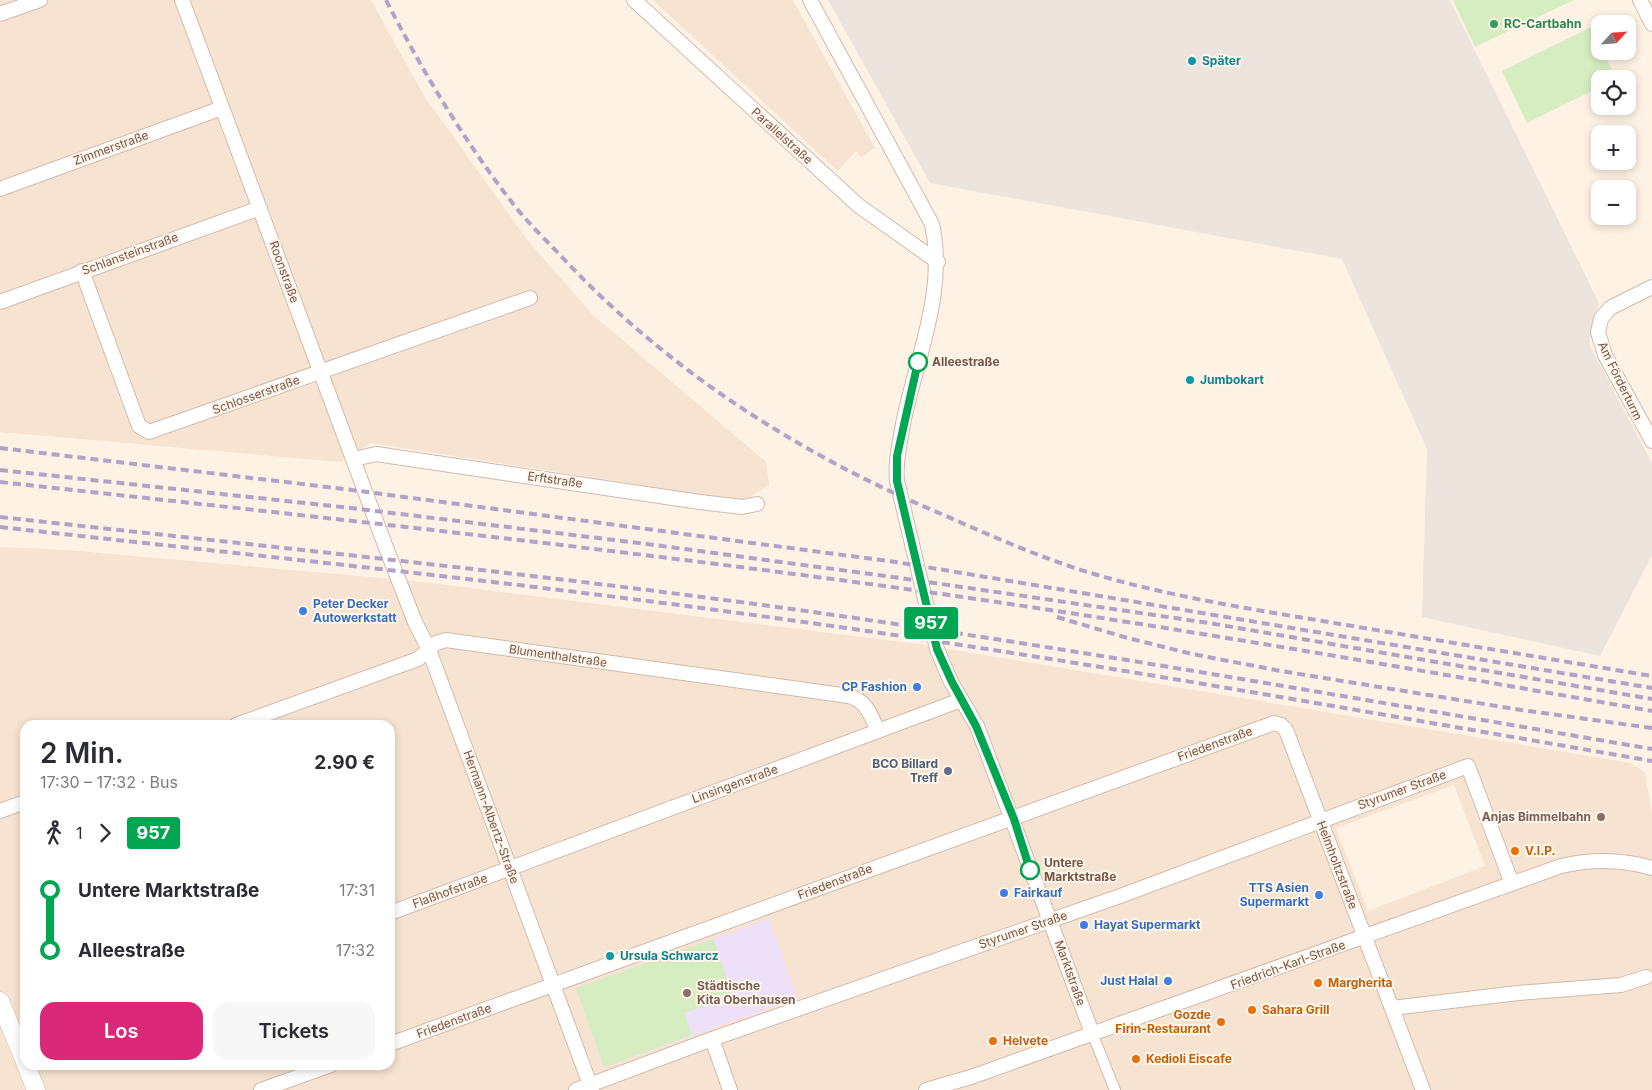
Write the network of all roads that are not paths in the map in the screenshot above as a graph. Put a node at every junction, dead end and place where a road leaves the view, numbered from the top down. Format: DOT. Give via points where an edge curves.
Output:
graph roads {
  1 [pos="40,0"];
  2 [pos="182,0"];
  3 [pos="634,0"];
  4 [pos="810,0"];
  5 [pos="1640,0"];
  6 [pos="0,14"];
  7 [pos="1652,24"];
  8 [pos="222,108"];
  9 [pos="0,189"];
  10 [pos="260,208"];
  11 [pos="938,262"];
  12 [pos="82,271"];
  13 [pos="1652,287"];
  14 [pos="530,298"];
  15 [pos="0,302"];
  16 [pos="320,372"];
  17 [pos="1652,441"];
  18 [pos="354,459"];
  19 [pos="757,504"];
  20 [pos="385,545"];
  21 [pos="429,650"];
  22 [pos="961,700"];
  23 [pos="250,720"];
  24 [pos="1279,724"];
  25 [pos="878,731"];
  26 [pos="20,804"];
  27 [pos="0,811"];
  28 [pos="1014,819"];
  29 [pos="1321,822"];
  30 [pos="510,868"];
  31 [pos="1652,868"];
  32 [pos="1512,884"];
  33 [pos="395,911"];
  34 [pos="1049,920"];
  35 [pos="1364,937"];
  36 [pos="1646,977"];
  37 [pos="553,985"];
  38 [pos="0,1001"];
  39 [pos="1392,1008"];
  40 [pos="1092,1033"];
  41 [pos="712,1039"];
  42 [pos="395,1042"];
  43 [pos="20,1047"];
  44 [pos="29,1070"];
  45 [pos="317,1070"];
  46 [pos="591,1087"];
  47 [pos="1419,1089"];
  48 [pos="36,1090"];
  49 [pos="261,1090"];
  50 [pos="576,1090"];
  51 [pos="730,1090"];
  52 [pos="926,1090"];
  53 [pos="1116,1090"];
  1 -- 6 [label="street"];
  2 -- 8 [label="street, Roonstraße"];
  3 -- 11 [label="street, Parallelstraße" via="859,206"];
  4 -- 11 [label="street" via="927,212 934,230"];
  5 -- 7 [label="street"];
  8 -- 9 [label="street, Zimmerstraße"];
  8 -- 10 [label="street, Roonstraße"];
  10 -- 12 [label="street, Schlansteinstraße"];
  10 -- 16 [label="street, Roonstraße"];
  11 -- 22 [label="street, Marktstraße" via="896,468 942,663"];
  12 -- 15 [label="street, Schlansteinstraße"];
  12 -- 16 [label="street, Schlosserstraße" via="139,426 146,431 154,431"];
  13 -- 17 [label="street, Am Förderturm" via="1610,308 1601,319 1598,332 1609,362"];
  14 -- 16 [label="street, Schlosserstraße"];
  16 -- 18 [label="street, Roonstraße"];
  18 -- 19 [label="street, Erftstraße" via="376,454 700,502 742,507"];
  18 -- 20 [label="street, Roonstraße"];
  20 -- 21 [label="street, Hermann-Albertz-Straße"];
  21 -- 23 [label="street, Blumenthalstraße" via="418,659"];
  21 -- 25 [label="street, Blumenthalstraße" via="446,640 849,696 867,707"];
  21 -- 30 [label="street, Hermann-Albertz-Straße"];
  22 -- 25 [label="street, Linsingenstraße"];
  22 -- 28 [label="street, Marktstraße" via="976,726"];
  24 -- 28 [label="street, Friedenstraße" via="1269,724"];
  24 -- 29 [label="street, Helmholtzstraße" via="1286,730"];
  25 -- 30 [label="street, Linsingenstraße"];
  26 -- 27 [label="street"];
  28 -- 34 [label="street, Marktstraße"];
  28 -- 37 [label="street, Friedenstraße"];
  29 -- 32 [label="street, Styrumer Straße" via="1332,815 1468,766"];
  29 -- 34 [label="street, Styrumer Straße"];
  29 -- 35 [label="street, Helmholtzstraße"];
  30 -- 33 [label="street, Flaßhofstraße"];
  30 -- 37 [label="street, Hermann-Albertz-Straße"];
  31 -- 32 [label="street, Friedrich-Karl-Straße" via="1622,862 1590,862 1561,866"];
  32 -- 35 [label="street, Friedrich-Karl-Straße"];
  34 -- 40 [label="street, Marktstraße"];
  34 -- 41 [label="street, Styrumer Straße"];
  35 -- 39 [label="street, Helmholtzstraße"];
  35 -- 40 [label="street, Friedrich-Karl-Straße"];
  36 -- 39 [label="street" via="1621,985 1510,993"];
  37 -- 42 [label="street, Friedenstraße"];
  37 -- 46 [label="street, Hermann-Albertz-Straße"];
  38 -- 43 [label="street"];
  39 -- 47 [label="street, Helmholtzstraße"];
  40 -- 52 [label="street, Friedrich-Karl-Straße"];
  40 -- 53 [label="street, Marktstraße"];
  41 -- 46 [label="street, Styrumer Straße"];
  41 -- 51 [label="street"];
  44 -- 48 [label="street"];
  45 -- 49 [label="street"];
  46 -- 50 [label="street, Styrumer Straße"];
}
